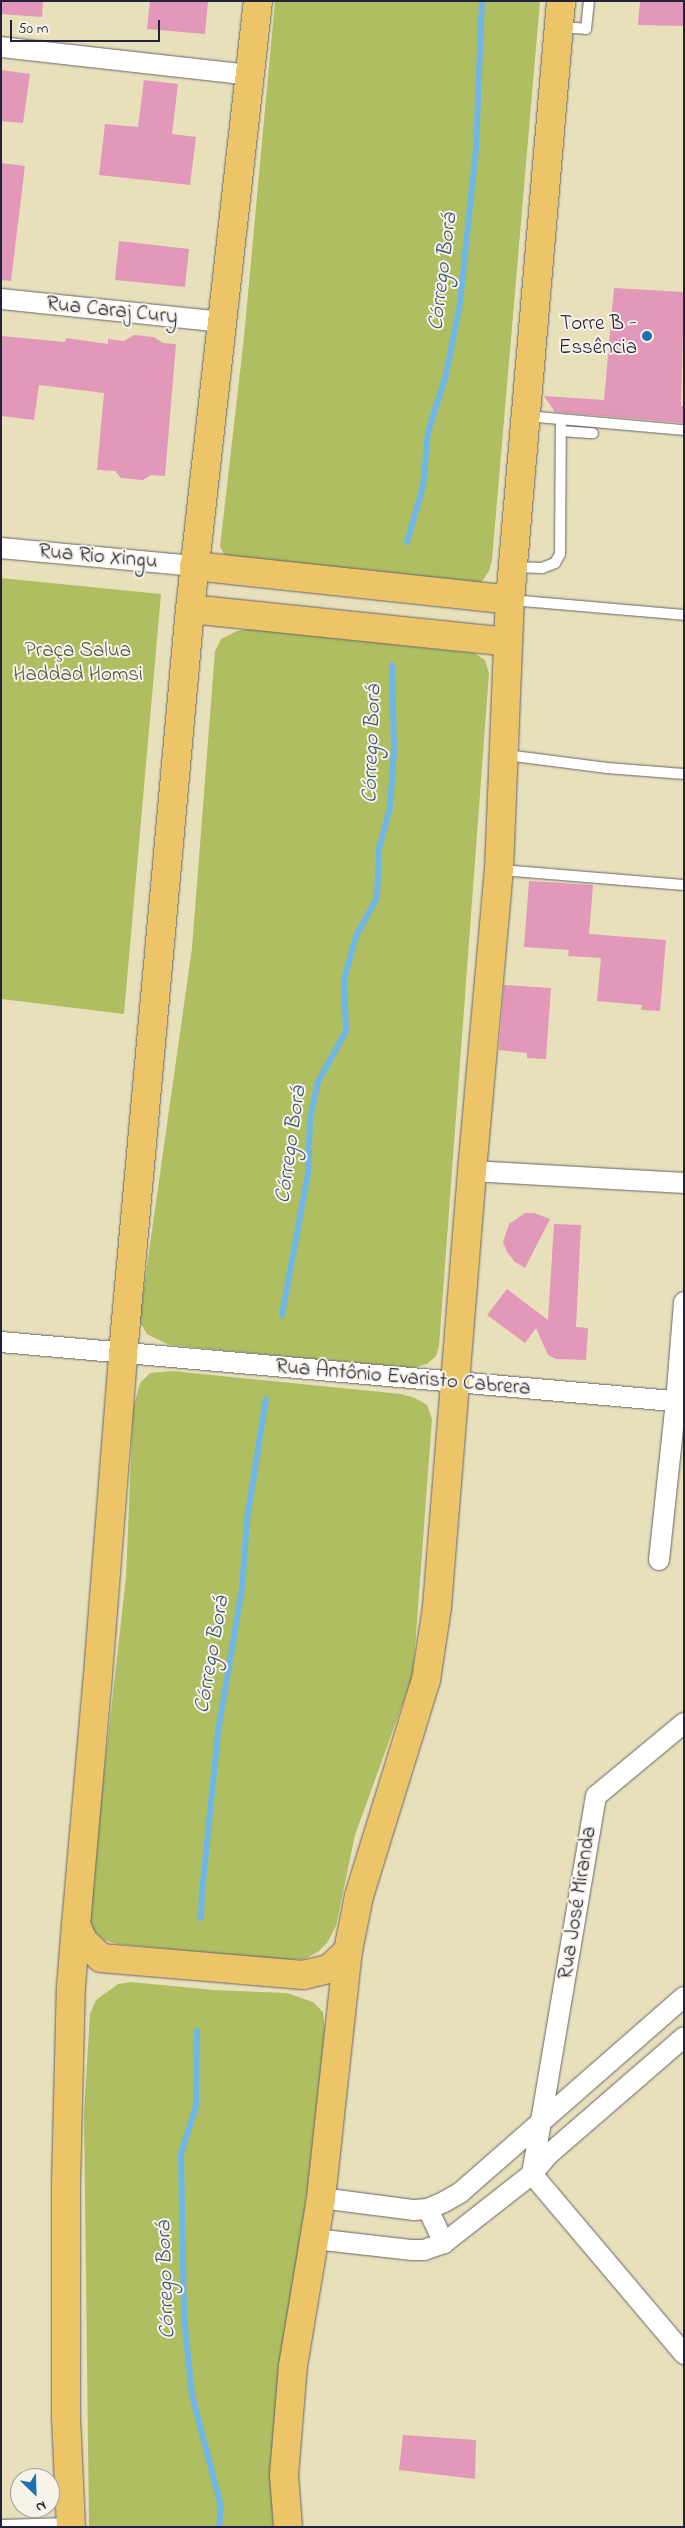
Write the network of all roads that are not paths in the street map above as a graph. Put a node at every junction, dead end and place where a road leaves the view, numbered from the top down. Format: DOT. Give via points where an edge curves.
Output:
graph roads {
  1 [pos="258,1"];
  2 [pos="589,1"];
  3 [pos="560,14"];
  4 [pos="1,47"];
  5 [pos="250,75"];
  6 [pos="1,299"];
  7 [pos="222,322"];
  8 [pos="525,416"];
  9 [pos="561,420"];
  10 [pos="684,430"];
  11 [pos="561,431"];
  12 [pos="593,433"];
  13 [pos="1,548"];
  14 [pos="194,566"];
  15 [pos="513,567"];
  16 [pos="510,600"];
  17 [pos="190,609"];
  18 [pos="684,614"];
  19 [pos="508,642"];
  20 [pos="502,755"];
  21 [pos="684,774"];
  22 [pos="499,870"];
  23 [pos="684,885"];
  24 [pos="472,1171"];
  25 [pos="684,1183"];
  26 [pos="684,1302"];
  27 [pos="1,1342"];
  28 [pos="123,1354"];
  29 [pos="455,1383"];
  30 [pos="680,1402"];
  31 [pos="659,1560"];
  32 [pos="684,1723"];
  33 [pos="76,1925"];
  34 [pos="348,1951"];
  35 [pos="101,1958"];
  36 [pos="303,1975"];
  37 [pos="71,1987"];
  38 [pos="676,2003"];
  39 [pos="340,2013"];
  40 [pos="684,2026"];
  41 [pos="684,2037"];
  42 [pos="542,2122"];
  43 [pos="532,2174"];
  44 [pos="321,2198"];
  45 [pos="428,2209"];
  46 [pos="315,2239"];
  47 [pos="444,2243"];
  48 [pos="684,2354"];
  49 [pos="1,2525"];
  50 [pos="71,2525"];
  51 [pos="288,2527"];
  1 -- 5 [label="main road"];
  2 -- 3 [label="lane" via="586,29"];
  3 -- 8 [label="main road"];
  4 -- 5 [label="street"];
  5 -- 7 [label="main road"];
  6 -- 7 [label="street, Rua Caraj Cury"];
  7 -- 14 [label="main road"];
  8 -- 9 [label="lane"];
  8 -- 15 [label="main road"];
  9 -- 10 [label="lane"];
  9 -- 11 [label="lane"];
  11 -- 12 [label="lane"];
  11 -- 15 [label="lane" via="560,554 555,563 542,568"];
  13 -- 14 [label="street, Rua Rio Xingu"];
  14 -- 16 [label="main road"];
  14 -- 17 [label="main road"];
  15 -- 16 [label="main road"];
  16 -- 18 [label="lane"];
  16 -- 19 [label="main road"];
  17 -- 19 [label="main road"];
  17 -- 28 [label="main road"];
  19 -- 20 [label="main road"];
  20 -- 21 [label="lane"];
  20 -- 22 [label="main road"];
  22 -- 23 [label="lane"];
  22 -- 24 [label="main road"];
  24 -- 25 [label="street"];
  24 -- 29 [label="main road"];
  26 -- 30 [label="street"];
  27 -- 28 [label="street, Rua Antônio Evaristo Cabrera"];
  28 -- 29 [label="street, Rua Antônio Evaristo Cabrera"];
  28 -- 33 [label="main road"];
  29 -- 30 [label="street, Rua Antônio Evaristo Cabrera"];
  29 -- 34 [label="main road" via="437,1607 426,1680 359,1896"];
  30 -- 31 [label="street"];
  32 -- 42 [label="street, Rua José Miranda" via="596,1796"];
  33 -- 35 [label="main road" via="82,1940"];
  33 -- 37 [label="main road"];
  34 -- 36 [label="main road" via="329,1969"];
  34 -- 39 [label="main road"];
  35 -- 36 [label="main road"];
  35 -- 37 [label="main road" via="81,1972"];
  36 -- 39 [label="main road" via="326,1990"];
  37 -- 50 [label="main road" via="66,2186 66,2418"];
  38 -- 40 [label="street"];
  38 -- 42 [label="street"];
  39 -- 44 [label="main road"];
  41 -- 43 [label="street" via="548,2155"];
  42 -- 43 [label="street, Rua José Miranda"];
  42 -- 45 [label="street" via="461,2192"];
  43 -- 47 [label="street"];
  43 -- 48 [label="street"];
  44 -- 45 [label="street"];
  44 -- 46 [label="main road"];
  45 -- 47 [label="street"];
  46 -- 47 [label="street" via="412,2250 424,2250"];
  46 -- 51 [label="main road" via="292,2366 284,2475"];
  49 -- 50 [label="lane"];
}
